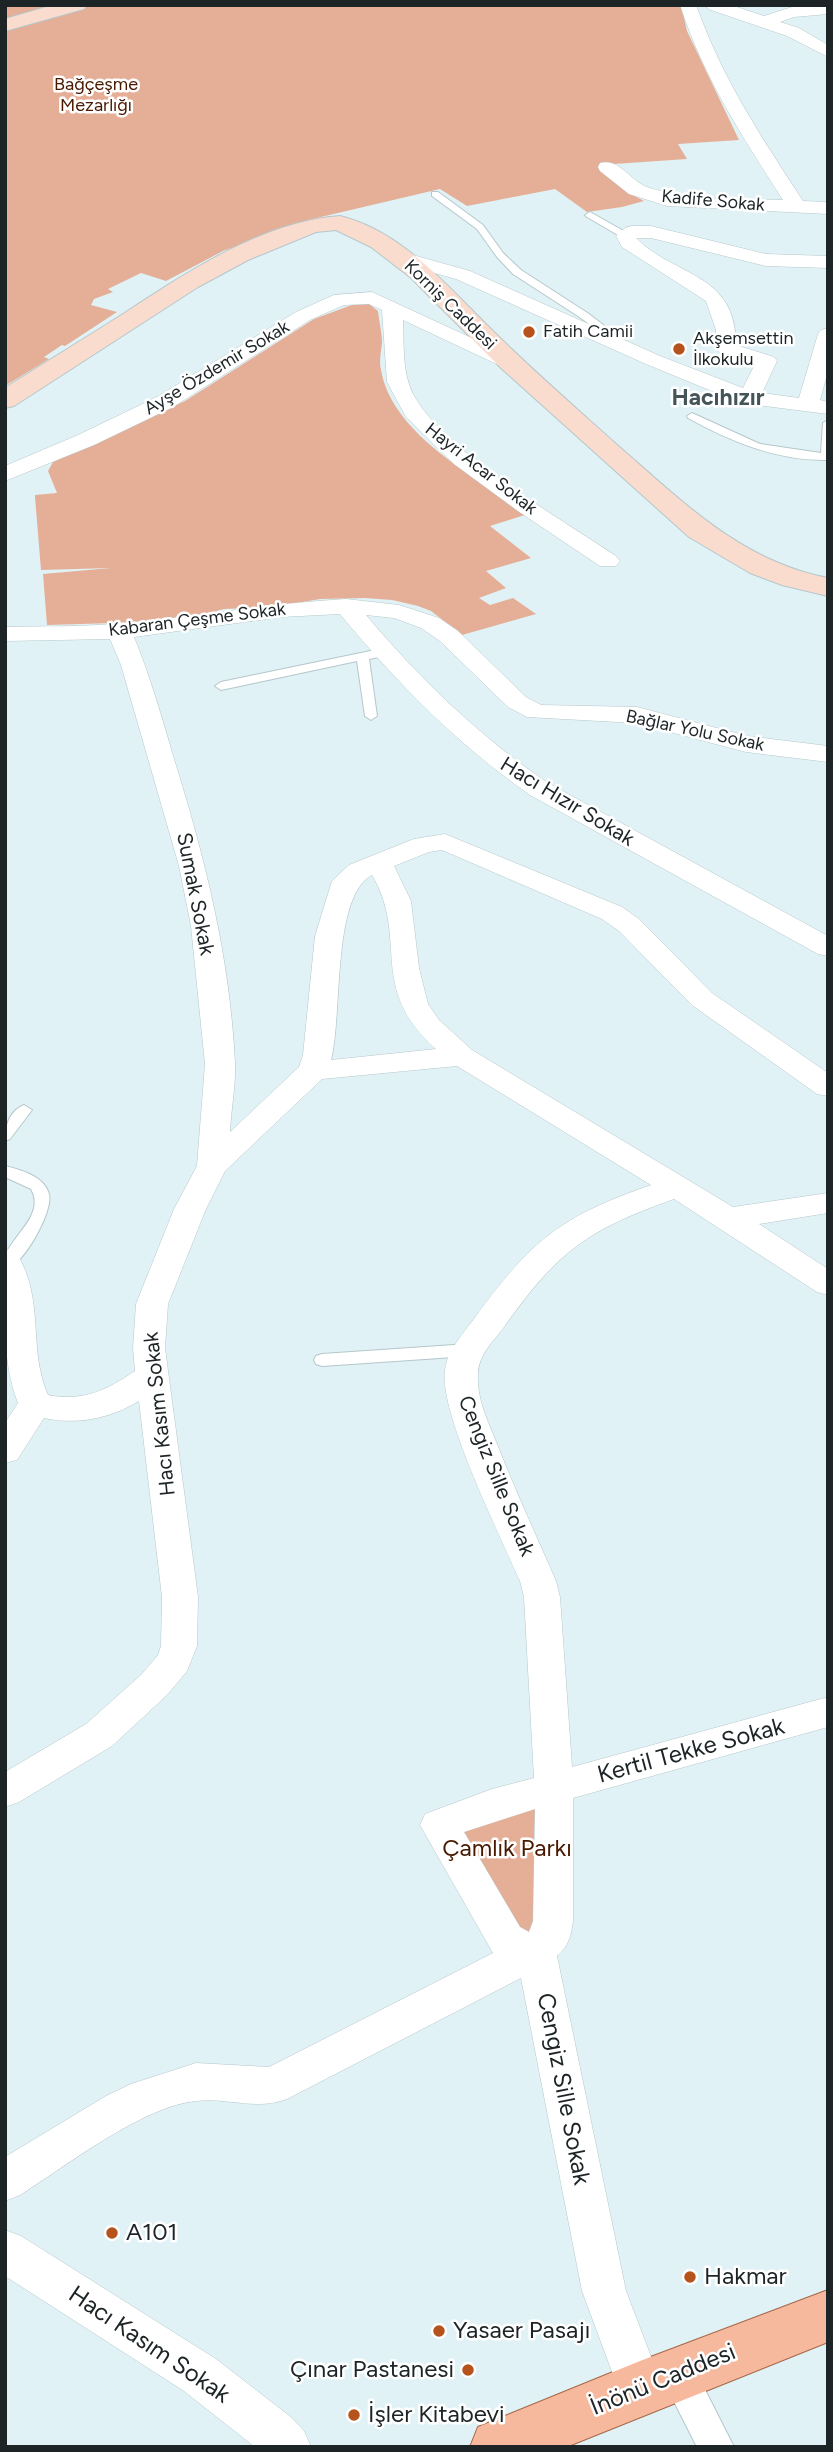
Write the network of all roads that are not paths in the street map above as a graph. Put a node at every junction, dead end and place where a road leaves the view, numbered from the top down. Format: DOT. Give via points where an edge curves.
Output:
graph roads {
  1 [pos="77,5"];
  2 [pos="688,5"];
  3 [pos="714,5"];
  4 [pos="828,9"];
  5 [pos="764,22"];
  6 [pos="5,25"];
  7 [pos="828,52"];
  8 [pos="607,167"];
  9 [pos="435,194"];
  10 [pos="798,208"];
  11 [pos="826,212"];
  12 [pos="590,215"];
  13 [pos="626,236"];
  14 [pos="402,258"];
  15 [pos="828,262"];
  16 [pos="392,307"];
  17 [pos="828,334"];
  18 [pos="629,350"];
  19 [pos="510,363"];
  20 [pos="749,398"];
  21 [pos="5,400"];
  22 [pos="818,407"];
  23 [pos="692,416"];
  24 [pos="828,423"];
  25 [pos="5,474"];
  26 [pos="608,561"];
  27 [pos="828,587"];
  28 [pos="346,606"];
  29 [pos="119,631"];
  30 [pos="5,634"];
  31 [pos="374,654"];
  32 [pos="221,686"];
  33 [pos="371,716"];
  34 [pos="828,754"];
  35 [pos="379,864"];
  36 [pos="828,948"];
  37 [pos="462,1056"];
  38 [pos="313,1071"];
  39 [pos="828,1087"];
  40 [pos="24,1110"];
  41 [pos="5,1136"];
  42 [pos="212,1166"];
  43 [pos="5,1171"];
  44 [pos="675,1188"];
  45 [pos="828,1203"];
  46 [pos="728,1217"];
  47 [pos="7,1262"];
  48 [pos="828,1284"];
  49 [pos="469,1350"];
  50 [pos="322,1360"];
  51 [pos="152,1376"];
  52 [pos="35,1404"];
  53 [pos="5,1451"];
  54 [pos="828,1712"];
  55 [pos="554,1788"];
  56 [pos="5,1791"];
  57 [pos="536,1950"];
  58 [pos="5,2181"];
  59 [pos="5,2251"];
  60 [pos="828,2316"];
  61 [pos="659,2381"];
  62 [pos="288,2447"];
  63 [pos="498,2447"];
  64 [pos="716,2447"];
  1 -- 6 [label="main road"];
  2 -- 10 [label="street" via="704,51 736,112"];
  3 -- 5 [label="street"];
  4 -- 5 [label="street" via="792,12"];
  5 -- 7 [label="street" via="804,36"];
  8 -- 10 [label="street, Kadife Sokak" via="636,190 667,200"];
  9 -- 18 [label="lane" via="480,227 517,272"];
  10 -- 11 [label="street, Kadife Sokak"];
  12 -- 13 [label="lane"];
  13 -- 15 [label="street" via="632,232 662,234 778,262"];
  13 -- 20 [label="street" via="629,243 715,298 723,316 726,348 767,361"];
  14 -- 18 [label="street" via="452,271"];
  14 -- 19 [label="main road, Korniş Caddesi"];
  14 -- 21 [label="main road, Korniş Caddesi" via="340,223 292,232 189,282"];
  16 -- 19 [label="street, Ayşe Özdemir Sokak"];
  16 -- 25 [label="street, Ayşe Özdemir Sokak" via="362,298 332,302 165,402"];
  16 -- 26 [label="street, Hayri Acar Sokak" via="400,389 416,417 501,487"];
  17 -- 22 [label="street"];
  18 -- 20 [label="street"];
  19 -- 27 [label="main road, Korniş Caddesi" via="720,547 783,577"];
  20 -- 22 [label="street"];
  23 -- 24 [label="lane" via="755,447 806,456 826,457"];
  28 -- 29 [label="street, Kabaran Çeşme Sokak"];
  28 -- 31 [label="street, Hacı Hızır Sokak"];
  28 -- 34 [label="street, Bağlar Yolu Sokak" via="399,612 430,623 517,702 536,712 637,715 746,744"];
  29 -- 30 [label="street, Kabaran Çeşme Sokak"];
  29 -- 42 [label="street, Sumak Sokak" via="194,866 205,926 220,1064"];
  31 -- 32 [label="lane"];
  31 -- 33 [label="lane"];
  31 -- 36 [label="street, Hacı Hızır Sokak" via="517,775"];
  35 -- 37 [label="street" via="397,893 414,1004 428,1025"];
  35 -- 38 [label="street" via="352,874 341,891 329,936"];
  35 -- 39 [label="street" via="423,845 445,842 612,913 702,999"];
  37 -- 38 [label="street"];
  37 -- 44 [label="street"];
  38 -- 42 [label="street, Hacı Kasım Sokak"];
  40 -- 41 [label="lane"];
  42 -- 51 [label="street, Hacı Kasım Sokak" via="152,1304"];
  43 -- 47 [label="lane" via="37,1185 43,1208"];
  44 -- 46 [label="street"];
  44 -- 49 [label="street, Cengiz Sille Sokak" via="597,1219 556,1244 534,1265"];
  45 -- 46 [label="street"];
  46 -- 48 [label="street"];
  47 -- 52 [label="street" via="16,1293 23,1374"];
  49 -- 50 [label="lane"];
  49 -- 55 [label="street, Cengiz Sille Sokak" via="461,1371 463,1400 542,1597"];
  51 -- 52 [label="street" via="97,1408 78,1411"];
  51 -- 56 [label="street, Hacı Kasım Sokak" via="179,1583 179,1646 166,1673 99,1735"];
  52 -- 53 [label="street"];
  54 -- 55 [label="street, Kertil Tekke Sokak"];
  55 -- 57 [label="street, Cengiz Sille Sokak" via="553,1921 550,1938"];
  55 -- 57 [label="street" via="439,1825 506,1939 516,1948"];
  57 -- 58 [label="street" via="272,2085 196,2082 146,2096"];
  57 -- 61 [label="street, Cengiz Sille Sokak" via="604,2291"];
  59 -- 62 [label="street, Hacı Kasım Sokak" via="200,2375"];
  60 -- 61 [label="main road, İnönü Caddesi"];
  61 -- 63 [label="main road, İnönü Caddesi"];
  61 -- 64 [label="street"];
}
